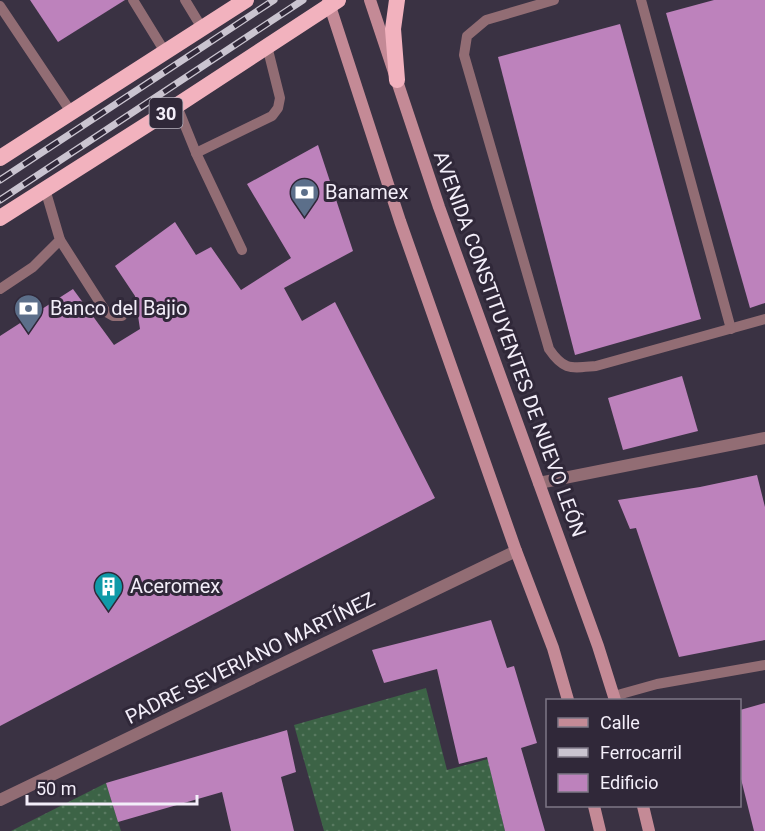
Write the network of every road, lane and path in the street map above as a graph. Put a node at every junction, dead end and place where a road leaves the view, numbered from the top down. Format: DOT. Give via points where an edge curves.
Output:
graph roads {
  1 [pos="133,0"];
  2 [pos="185,0"];
  3 [pos="370,0"];
  4 [pos="397,0"];
  5 [pos="554,0"];
  6 [pos="641,0"];
  7 [pos="241,2"];
  8 [pos="332,2"];
  9 [pos="0,6"];
  10 [pos="202,28"];
  11 [pos="267,46"];
  12 [pos="165,52"];
  13 [pos="397,80"];
  14 [pos="177,106"];
  15 [pos="71,112"];
  16 [pos="196,153"];
  17 [pos="0,158"];
  18 [pos="45,189"];
  19 [pos="0,218"];
  20 [pos="60,240"];
  21 [pos="242,250"];
  22 [pos="0,289"];
  23 [pos="122,316"];
  24 [pos="765,319"];
  25 [pos="731,329"];
  26 [pos="765,438"];
  27 [pos="539,483"];
  28 [pos="516,551"];
  29 [pos="765,665"];
  30 [pos="615,698"];
  31 [pos="568,699"];
  32 [pos="0,800"];
  33 [pos="594,807"];
  34 [pos="643,807"];
  35 [pos="600,831"];
  36 [pos="649,831"];
  1 -- 12 [label="lane"];
  2 -- 10 [label="lane"];
  3 -- 13 [label="main road, AVENIDA CONSTITUYENTES DE NUEVO LEÓN"];
  4 -- 13 [label="highway" via="393,28"];
  5 -- 25 [label="lane" via="486,20 467,36 464,55 549,349 558,362 572,368 596,366"];
  6 -- 25 [label="lane"];
  7 -- 10 [label="highway"];
  8 -- 11 [label="highway, 30"];
  8 -- 28 [label="main road" via="400,221"];
  9 -- 15 [label="lane"];
  10 -- 12 [label="highway"];
  11 -- 14 [label="highway, 30"];
  11 -- 16 [label="lane" via="280,98 278,108 272,116"];
  12 -- 15 [label="highway"];
  13 -- 27 [label="main road, AVENIDA CONSTITUYENTES DE NUEVO LEÓN"];
  14 -- 16 [label="lane"];
  14 -- 18 [label="highway, 30"];
  15 -- 17 [label="highway"];
  16 -- 21 [label="lane"];
  18 -- 19 [label="highway, 30"];
  18 -- 20 [label="lane"];
  20 -- 22 [label="lane" via="33,267"];
  20 -- 23 [label="lane" via="106,312"];
  24 -- 25 [label="lane"];
  26 -- 27 [label="street"];
  27 -- 30 [label="main road, AVENIDA CONSTITUYENTES DE NUEVO LEÓN"];
  28 -- 31 [label="main road"];
  28 -- 32 [label="street, PADRE SEVERIANO MARTÍNEZ"];
  29 -- 30 [label="lane" via="657,684"];
  33 -- 35 [label="main road"];
  34 -- 36 [label="main road"];
}
